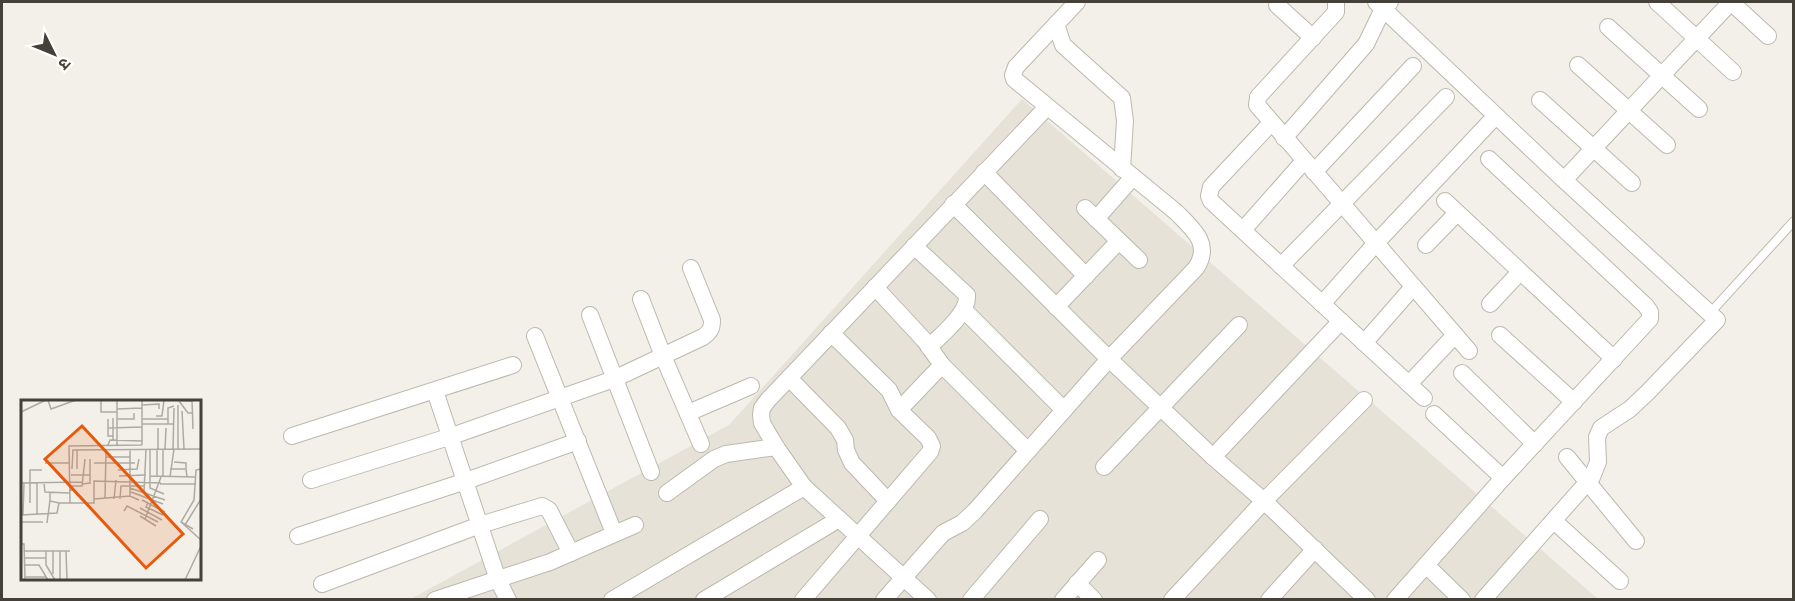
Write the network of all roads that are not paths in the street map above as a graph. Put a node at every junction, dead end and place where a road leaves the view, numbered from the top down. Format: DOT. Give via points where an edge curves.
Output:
graph roads {
  1 [pos="1077,2"];
  2 [pos="1336,2"];
  3 [pos="1657,2"];
  4 [pos="1383,4"];
  5 [pos="1277,5"];
  6 [pos="1056,24"];
  7 [pos="1608,27"];
  8 [pos="1768,36"];
  9 [pos="1313,38"];
  10 [pos="1696,38"];
  11 [pos="1578,65"];
  12 [pos="1413,66"];
  13 [pos="1733,72"];
  14 [pos="1662,76"];
  15 [pos="1446,97"];
  16 [pos="1540,99"];
  17 [pos="1047,107"];
  18 [pos="1699,108"];
  19 [pos="1629,111"];
  20 [pos="1490,122"];
  21 [pos="1271,123"];
  22 [pos="1284,138"];
  23 [pos="1666,145"];
  24 [pos="1593,148"];
  25 [pos="1489,159"];
  26 [pos="1309,166"];
  27 [pos="984,172"];
  28 [pos="1127,173"];
  29 [pos="1564,180"];
  30 [pos="1632,183"];
  31 [pos="1445,201"];
  32 [pos="1341,203"];
  33 [pos="953,204"];
  34 [pos="1457,213"];
  35 [pos="1794,221"];
  36 [pos="1243,230"];
  37 [pos="1119,241"];
  38 [pos="1376,243"];
  39 [pos="1426,245"];
  40 [pos="914,246"];
  41 [pos="1139,260"];
  42 [pos="1281,266"];
  43 [pos="691,268"];
  44 [pos="1520,272"];
  45 [pos="1086,276"];
  46 [pos="875,287"];
  47 [pos="1413,287"];
  48 [pos="641,299"];
  49 [pos="1322,304"];
  50 [pos="1490,304"];
  51 [pos="1056,308"];
  52 [pos="964,310"];
  53 [pos="1710,314"];
  54 [pos="590,315"];
  55 [pos="1341,321"];
  56 [pos="1239,326"];
  57 [pos="831,333"];
  58 [pos="1455,335"];
  59 [pos="1500,335"];
  60 [pos="535,336"];
  61 [pos="1364,343"];
  62 [pos="929,347"];
  63 [pos="1469,351"];
  64 [pos="663,356"];
  65 [pos="1109,359"];
  66 [pos="1614,359"];
  67 [pos="513,365"];
  68 [pos="942,365"];
  69 [pos="1462,373"];
  70 [pos="789,378"];
  71 [pos="614,379"];
  72 [pos="1409,384"];
  73 [pos="750,386"];
  74 [pos="435,391"];
  75 [pos="561,398"];
  76 [pos="1424,398"];
  77 [pos="1364,400"];
  78 [pos="1574,402"];
  79 [pos="1161,408"];
  80 [pos="899,410"];
  81 [pos="1064,410"];
  82 [pos="688,413"];
  83 [pos="1434,414"];
  84 [pos="292,436"];
  85 [pos="452,436"];
  86 [pos="578,441"];
  87 [pos="701,444"];
  88 [pos="1535,444"];
  89 [pos="776,447"];
  90 [pos="1028,451"];
  91 [pos="1213,457"];
  92 [pos="1567,457"];
  93 [pos="1104,466"];
  94 [pos="651,472"];
  95 [pos="1503,478"];
  96 [pos="312,480"];
  97 [pos="466,481"];
  98 [pos="1588,483"];
  99 [pos="804,487"];
  100 [pos="667,493"];
  101 [pos="888,501"];
  102 [pos="1264,501"];
  103 [pos="839,519"];
  104 [pos="1040,519"];
  105 [pos="1554,521"];
  106 [pos="480,525"];
  107 [pos="634,525"];
  108 [pos="614,533"];
  109 [pos="298,536"];
  110 [pos="858,537"];
  111 [pos="1636,541"];
  112 [pos="1315,549"];
  113 [pos="571,553"];
  114 [pos="1098,560"];
  115 [pos="1426,565"];
  116 [pos="904,578"];
  117 [pos="498,580"];
  118 [pos="1620,581"];
  119 [pos="1077,583"];
  120 [pos="322,584"];
  121 [pos="435,600"];
  122 [pos="508,600"];
  123 [pos="612,600"];
  124 [pos="705,600"];
  125 [pos="803,600"];
  126 [pos="884,600"];
  127 [pos="928,600"];
  128 [pos="971,600"];
  129 [pos="1063,600"];
  130 [pos="1094,600"];
  131 [pos="1172,600"];
  132 [pos="1269,600"];
  133 [pos="1367,600"];
  134 [pos="1395,600"];
  135 [pos="1462,600"];
  136 [pos="1483,600"];
  1 -- 6 [label="street"];
  2 -- 9 [label="street" via="1336,12"];
  3 -- 10 [label="street"];
  4 -- 22 [label="street" via="1366,44"];
  4 -- 29 [label="street"];
  5 -- 9 [label="street"];
  6 -- 17 [label="street" via="1013,75"];
  6 -- 28 [label="street" via="1064,45 1122,98"];
  7 -- 14 [label="street"];
  8 -- 10 [label="street" via="1731,2"];
  9 -- 21 [label="street" via="1258,97 1257,105"];
  10 -- 13 [label="street"];
  10 -- 14 [label="street"];
  11 -- 19 [label="street"];
  12 -- 26 [label="street"];
  14 -- 18 [label="street"];
  14 -- 19 [label="street"];
  15 -- 32 [label="street"];
  16 -- 24 [label="street"];
  17 -- 27 [label="street"];
  17 -- 28 [label="street"];
  19 -- 23 [label="street"];
  19 -- 24 [label="street"];
  20 -- 38 [label="street"];
  21 -- 22 [label="street"];
  21 -- 36 [label="street" via="1209,191 1211,201"];
  22 -- 26 [label="street"];
  24 -- 29 [label="street"];
  24 -- 30 [label="street"];
  25 -- 66 [label="street" via="1650,312 1647,324"];
  26 -- 32 [label="street"];
  26 -- 36 [label="street"];
  27 -- 33 [label="street"];
  27 -- 45 [label="street"];
  28 -- 37 [label="street" via="1090,213"];
  28 -- 65 [label="street" via="1188,225 1197,235 1203,252 1196,268"];
  29 -- 53 [label="street"];
  31 -- 34 [label="street"];
  32 -- 38 [label="street"];
  32 -- 42 [label="street"];
  33 -- 40 [label="street"];
  33 -- 51 [label="street"];
  34 -- 39 [label="street"];
  34 -- 44 [label="street"];
  35 -- 53 [label="lane"];
  36 -- 42 [label="street"];
  37 -- 41 [label="street"];
  37 -- 45 [label="street"];
  38 -- 47 [label="street"];
  38 -- 49 [label="street"];
  40 -- 46 [label="street"];
  40 -- 52 [label="street" via="964,292 968,300"];
  42 -- 49 [label="street"];
  43 -- 64 [label="street" via="712,326 703,337"];
  44 -- 50 [label="street"];
  44 -- 66 [label="street"];
  45 -- 51 [label="street"];
  46 -- 57 [label="street"];
  46 -- 62 [label="street"];
  47 -- 58 [label="street"];
  47 -- 61 [label="street"];
  48 -- 64 [label="street"];
  49 -- 55 [label="street"];
  51 -- 65 [label="street"];
  52 -- 62 [label="street"];
  52 -- 81 [label="street"];
  53 -- 98 [label="street" via="1717,320 1687,352 1640,400 1601,428 1597,437 1597,468"];
  54 -- 71 [label="street"];
  55 -- 61 [label="street"];
  55 -- 91 [label="street"];
  56 -- 79 [label="street"];
  57 -- 70 [label="street"];
  57 -- 80 [label="street" via="889,390"];
  58 -- 63 [label="street"];
  58 -- 72 [label="street"];
  59 -- 78 [label="street"];
  60 -- 75 [label="street"];
  61 -- 72 [label="street"];
  62 -- 68 [label="street"];
  64 -- 71 [label="street"];
  64 -- 82 [label="street"];
  65 -- 79 [label="street"];
  65 -- 81 [label="street"];
  66 -- 78 [label="street"];
  67 -- 74 [label="street"];
  68 -- 80 [label="street"];
  68 -- 90 [label="street"];
  69 -- 88 [label="street"];
  70 -- 89 [label="street" via="762,408 762,423"];
  70 -- 101 [label="street" via="838,428 852,463"];
  71 -- 75 [label="street"];
  71 -- 94 [label="street"];
  72 -- 76 [label="street"];
  73 -- 82 [label="street"];
  74 -- 84 [label="street"];
  74 -- 85 [label="street"];
  75 -- 85 [label="street"];
  75 -- 86 [label="street"];
  77 -- 102 [label="street"];
  78 -- 88 [label="street"];
  79 -- 91 [label="street"];
  79 -- 93 [label="street"];
  80 -- 101 [label="street" via="932,446"];
  81 -- 90 [label="street"];
  82 -- 87 [label="street"];
  83 -- 95 [label="street"];
  85 -- 96 [label="street"];
  85 -- 97 [label="street"];
  86 -- 97 [label="street"];
  86 -- 108 [label="street"];
  88 -- 95 [label="street"];
  89 -- 99 [label="street"];
  89 -- 100 [label="street" via="714,459"];
  90 -- 116 [label="street" via="975,511 943,533"];
  91 -- 102 [label="street"];
  92 -- 98 [label="street"];
  95 -- 115 [label="street"];
  97 -- 106 [label="street"];
  97 -- 109 [label="street"];
  98 -- 105 [label="street"];
  98 -- 111 [label="street"];
  99 -- 103 [label="street"];
  99 -- 123 [label="street"];
  101 -- 110 [label="street"];
  102 -- 112 [label="street"];
  102 -- 131 [label="street"];
  103 -- 110 [label="street"];
  103 -- 124 [label="street"];
  104 -- 128 [label="street"];
  105 -- 118 [label="street"];
  105 -- 136 [label="street"];
  106 -- 113 [label="street" via="546,507"];
  106 -- 117 [label="street"];
  106 -- 120 [label="street"];
  107 -- 108 [label="street"];
  108 -- 113 [label="street"];
  110 -- 116 [label="street"];
  110 -- 125 [label="street"];
  112 -- 132 [label="street"];
  112 -- 133 [label="street"];
  113 -- 117 [label="street"];
  114 -- 119 [label="street"];
  115 -- 134 [label="street"];
  115 -- 135 [label="street"];
  116 -- 126 [label="street"];
  116 -- 127 [label="street"];
  117 -- 121 [label="street"];
  117 -- 122 [label="street"];
  119 -- 129 [label="street"];
  119 -- 130 [label="street"];
}
